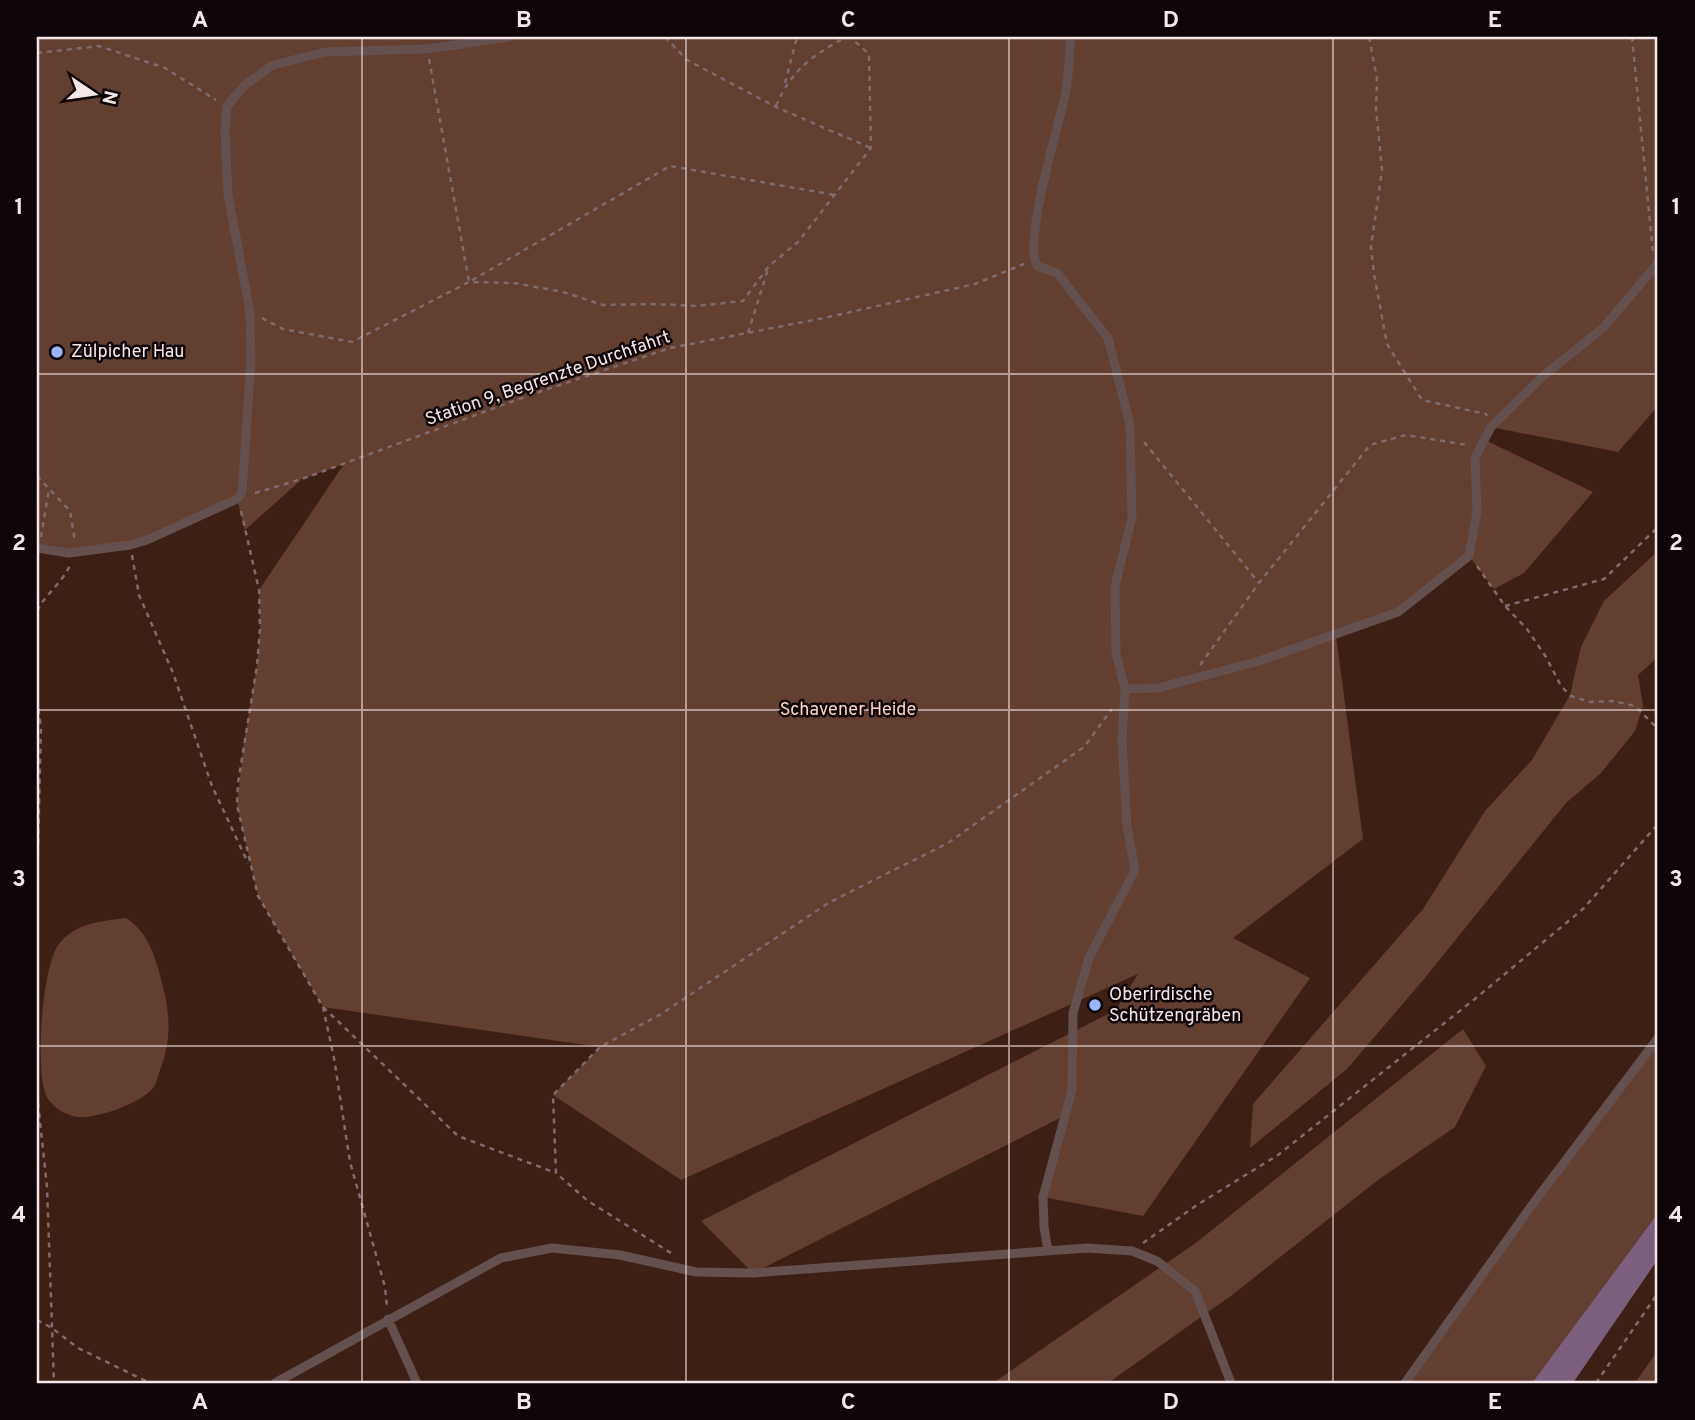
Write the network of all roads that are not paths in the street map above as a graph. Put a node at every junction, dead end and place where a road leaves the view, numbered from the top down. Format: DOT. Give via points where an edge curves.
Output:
graph roads {
  1 [pos="509,37"];
  2 [pos="1071,37"];
  3 [pos="1657,265"];
  4 [pos="37,548"];
  5 [pos="1125,689"];
  6 [pos="1658,1038"];
  7 [pos="1048,1251"];
  8 [pos="388,1319"];
  9 [pos="275,1383"];
  10 [pos="417,1383"];
  11 [pos="1231,1383"];
  12 [pos="1405,1383"];
  1 -- 4 [label="lane" via="427,49 325,52 274,65 244,85 227,106 225,131 228,195 250,312 243,489 237,499 131,545 69,552"];
  2 -- 5 [label="lane" via="1066,89 1036,226 1034,260 1037,266 1057,273 1108,338 1130,425 1132,518 1115,586 1116,654"];
  3 -- 5 [label="lane" via="1604,327 1542,377 1491,427 1475,458 1477,512 1469,556 1398,612 1259,662 1158,688"];
  5 -- 7 [label="lane" via="1122,740 1127,826 1135,870 1089,958 1073,1013 1072,1090 1043,1197"];
  6 -- 12 [label="lane"];
  7 -- 8 [label="lane" via="718,1274 620,1255 552,1248 501,1258"];
  7 -- 11 [label="lane" via="1132,1251 1157,1261 1195,1292"];
  8 -- 9 [label="lane"];
  8 -- 10 [label="lane"];
}
